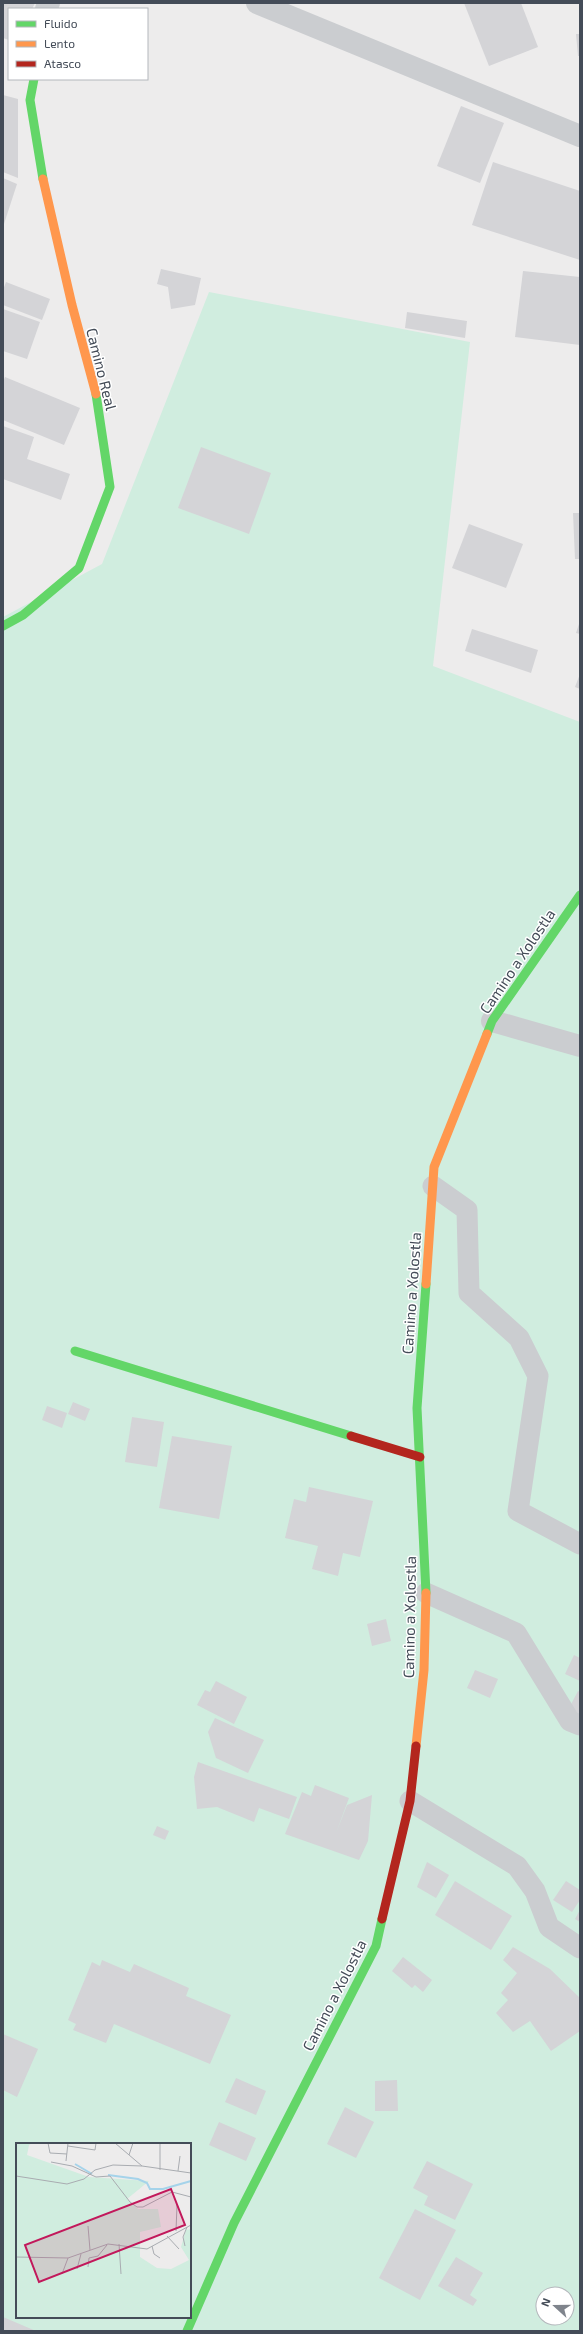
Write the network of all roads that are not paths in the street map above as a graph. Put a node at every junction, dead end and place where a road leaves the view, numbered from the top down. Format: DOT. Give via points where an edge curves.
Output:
graph roads {
  1 [pos="257,3"];
  2 [pos="34,80"];
  3 [pos="580,136"];
  4 [pos="3,626"];
  5 [pos="580,895"];
  6 [pos="492,1021"];
  7 [pos="580,1046"];
  8 [pos="433,1186"];
  9 [pos="75,1351"];
  10 [pos="420,1457"];
  11 [pos="580,1544"];
  12 [pos="426,1593"];
  13 [pos="580,1725"];
  14 [pos="410,1801"];
  15 [pos="580,1948"];
  16 [pos="187,2331"];
  1 -- 3 [label="street"];
  2 -- 4 [label="street, Camino Real" via="30,100 46,196 98,403 110,488 79,568 23,615"];
  5 -- 6 [label="street, Camino a Xolostla"];
  6 -- 7 [label="street"];
  6 -- 8 [label="street, Camino a Xolostla" via="434,1167"];
  8 -- 10 [label="street, Camino a Xolostla" via="417,1408"];
  8 -- 11 [label="lane" via="467,1210 469,1292 518,1338 538,1376 518,1511"];
  9 -- 10 [label="street"];
  10 -- 12 [label="street, Camino a Xolostla"];
  12 -- 13 [label="lane" via="516,1633 570,1721"];
  12 -- 14 [label="street, Camino a Xolostla" via="424,1670"];
  14 -- 15 [label="lane" via="517,1866 535,1891 549,1927"];
  14 -- 16 [label="street, Camino a Xolostla" via="376,1946 234,2223"];
}
